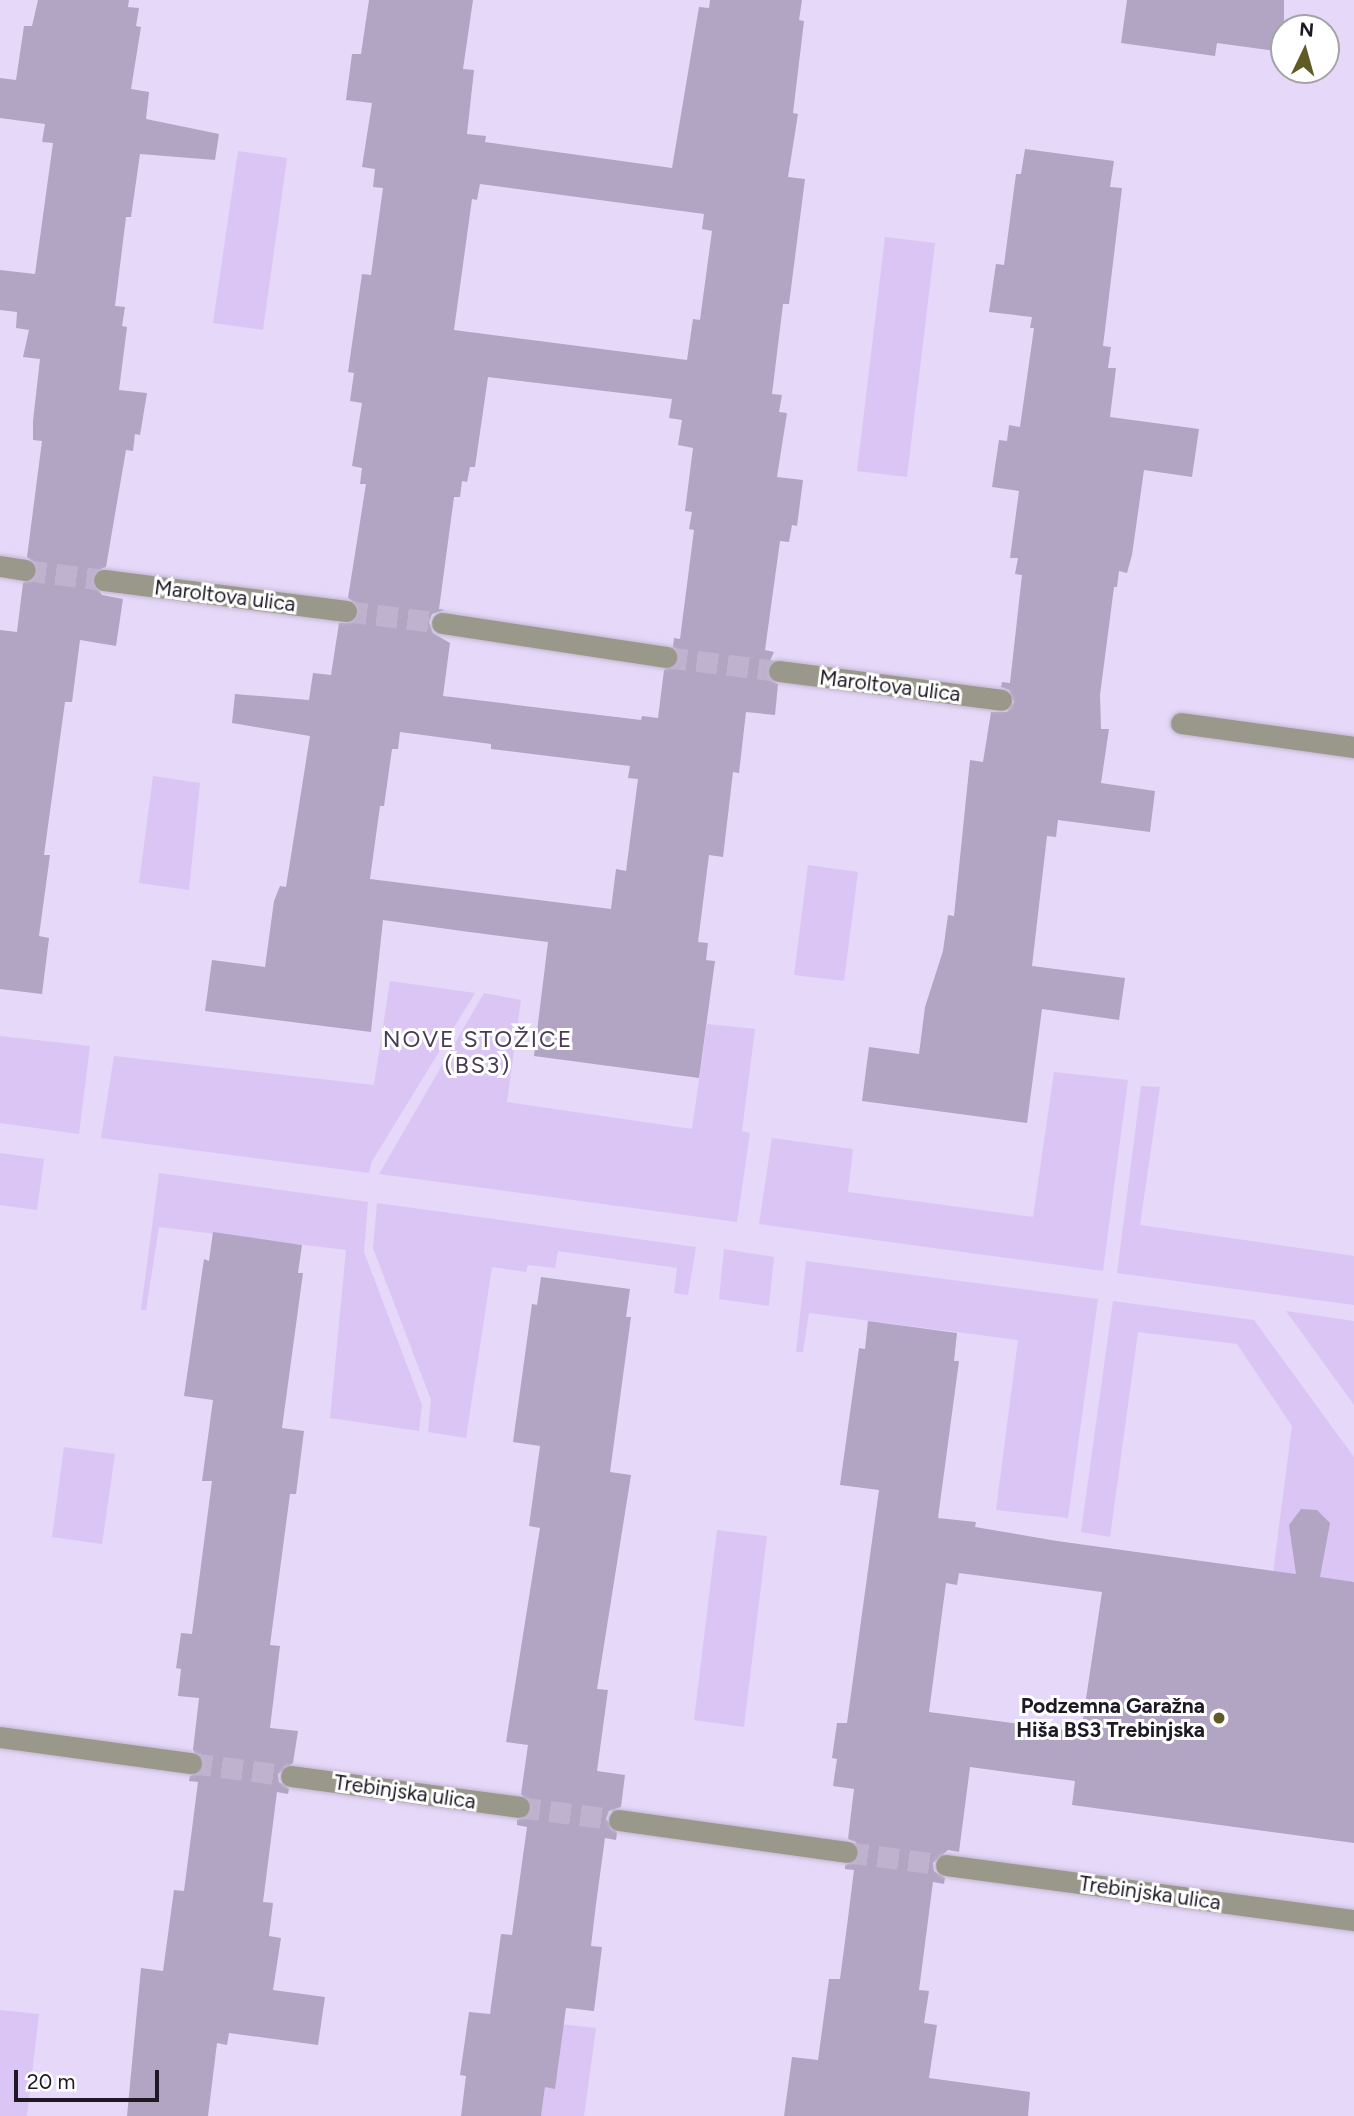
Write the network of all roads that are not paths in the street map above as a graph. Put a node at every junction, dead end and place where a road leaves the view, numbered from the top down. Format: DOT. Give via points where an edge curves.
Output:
graph roads {
  1 [pos="0,566"];
  2 [pos="25,570"];
  3 [pos="104,580"];
  4 [pos="346,611"];
  5 [pos="442,623"];
  6 [pos="666,657"];
  7 [pos="779,671"];
  8 [pos="1001,700"];
  9 [pos="1181,723"];
  10 [pos="1354,747"];
  11 [pos="0,1737"];
  12 [pos="191,1763"];
  13 [pos="291,1776"];
  14 [pos="519,1807"];
  15 [pos="619,1821"];
  16 [pos="847,1852"];
  17 [pos="946,1865"];
  18 [pos="1354,1920"];
  1 -- 2 [label="street"];
  3 -- 4 [label="street, Maroltova ulica"];
  5 -- 6 [label="street"];
  7 -- 8 [label="street, Maroltova ulica"];
  9 -- 10 [label="street"];
  11 -- 12 [label="street"];
  13 -- 14 [label="street, Trebinjska ulica"];
  15 -- 16 [label="street"];
  17 -- 18 [label="street, Trebinjska ulica"];
}
